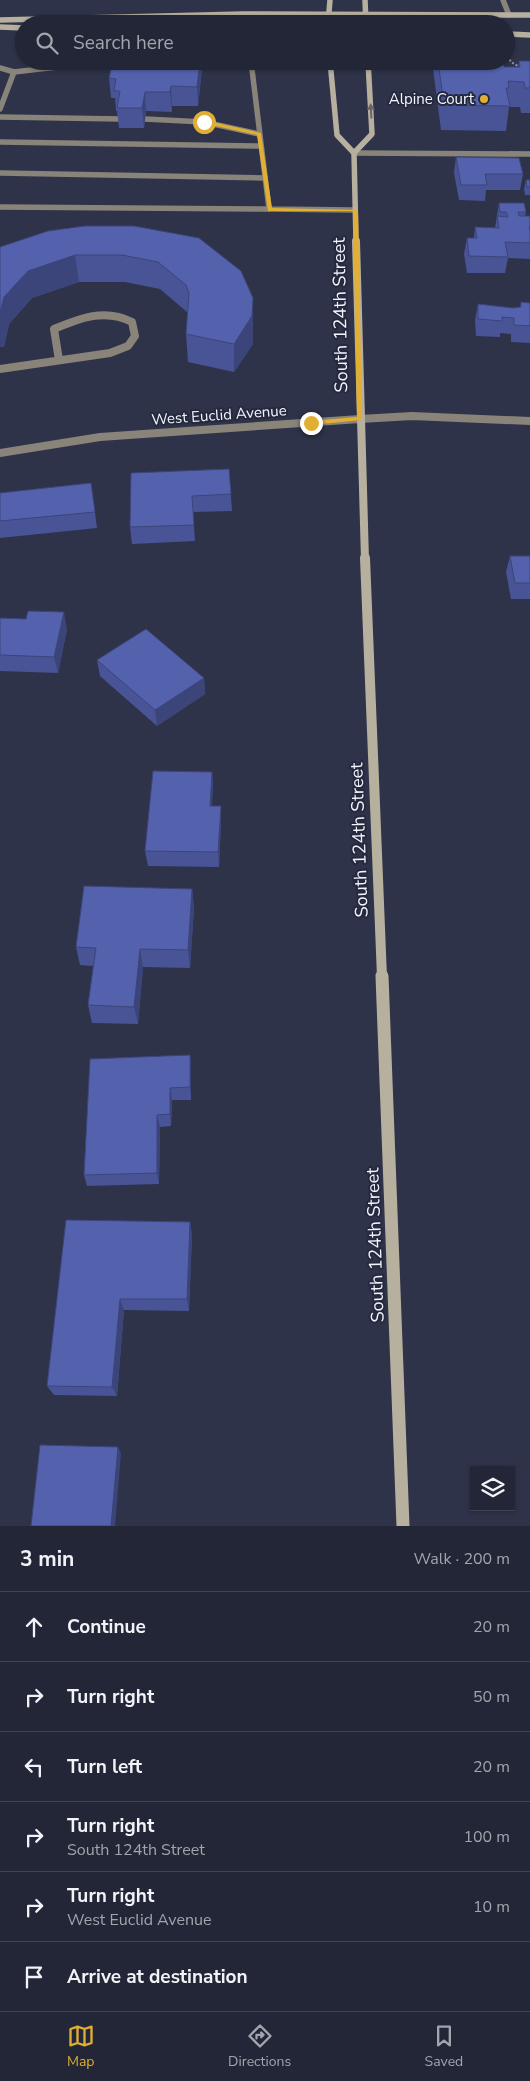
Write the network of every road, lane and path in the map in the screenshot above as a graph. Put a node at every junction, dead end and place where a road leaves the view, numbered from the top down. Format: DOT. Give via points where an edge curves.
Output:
graph roads {
  1 [pos="330,0"];
  2 [pos="365,0"];
  3 [pos="503,0"];
  4 [pos="329,14"];
  5 [pos="366,14"];
  6 [pos="202,15"];
  7 [pos="509,15"];
  8 [pos="530,15"];
  9 [pos="0,20"];
  10 [pos="15,20"];
  11 [pos="0,27"];
  12 [pos="15,28"];
  13 [pos="515,34"];
  14 [pos="530,34"];
  15 [pos="0,68"];
  16 [pos="31,70"];
  17 [pos="252,70"];
  18 [pos="331,70"];
  19 [pos="368,70"];
  20 [pos="14,72"];
  21 [pos="0,109"];
  22 [pos="0,117"];
  23 [pos="120,119"];
  24 [pos="145,119"];
  25 [pos="259,134"];
  26 [pos="0,142"];
  27 [pos="261,146"];
  28 [pos="354,153"];
  29 [pos="530,154"];
  30 [pos="0,173"];
  31 [pos="265,178"];
  32 [pos="0,206"];
  33 [pos="269,210"];
  34 [pos="355,210"];
  35 [pos="59,360"];
  36 [pos="0,369"];
  37 [pos="360,419"];
  38 [pos="530,420"];
  39 [pos="0,453"];
  40 [pos="404,1526"];
  1 -- 4 [label="street"];
  2 -- 5 [label="street"];
  3 -- 7 [label="street"];
  4 -- 5 [label="street"];
  4 -- 6 [label="street"];
  5 -- 7 [label="street"];
  7 -- 8 [label="street"];
  9 -- 10 [label="street"];
  11 -- 12 [label="street"];
  13 -- 14 [label="street"];
  15 -- 20 [label="street"];
  16 -- 20 [label="street"];
  17 -- 25 [label="street"];
  18 -- 28 [label="street" via="337,135"];
  28 -- 19 [label="street, one-way" via="372,134"];
  20 -- 21 [label="street"];
  22 -- 23 [label="street"];
  24 -- 25 [label="street" via="204,122"];
  25 -- 27 [label="street"];
  26 -- 27 [label="street"];
  27 -- 31 [label="street"];
  28 -- 29 [label="street"];
  28 -- 34 [label="street, South 124th Street"];
  30 -- 31 [label="street"];
  31 -- 33 [label="street"];
  32 -- 33 [label="street"];
  33 -- 34 [label="street"];
  34 -- 37 [label="street, South 124th Street"];
  35 -- 35 [label="street" via="110,353 128,346 135,336 132,322 122,316 100,313 54,329"];
  35 -- 36 [label="street"];
  37 -- 38 [label="street, West Euclid Avenue" via="412,416"];
  37 -- 39 [label="street, West Euclid Avenue" via="110,436"];
  37 -- 40 [label="street, South 124th Street"];
}
